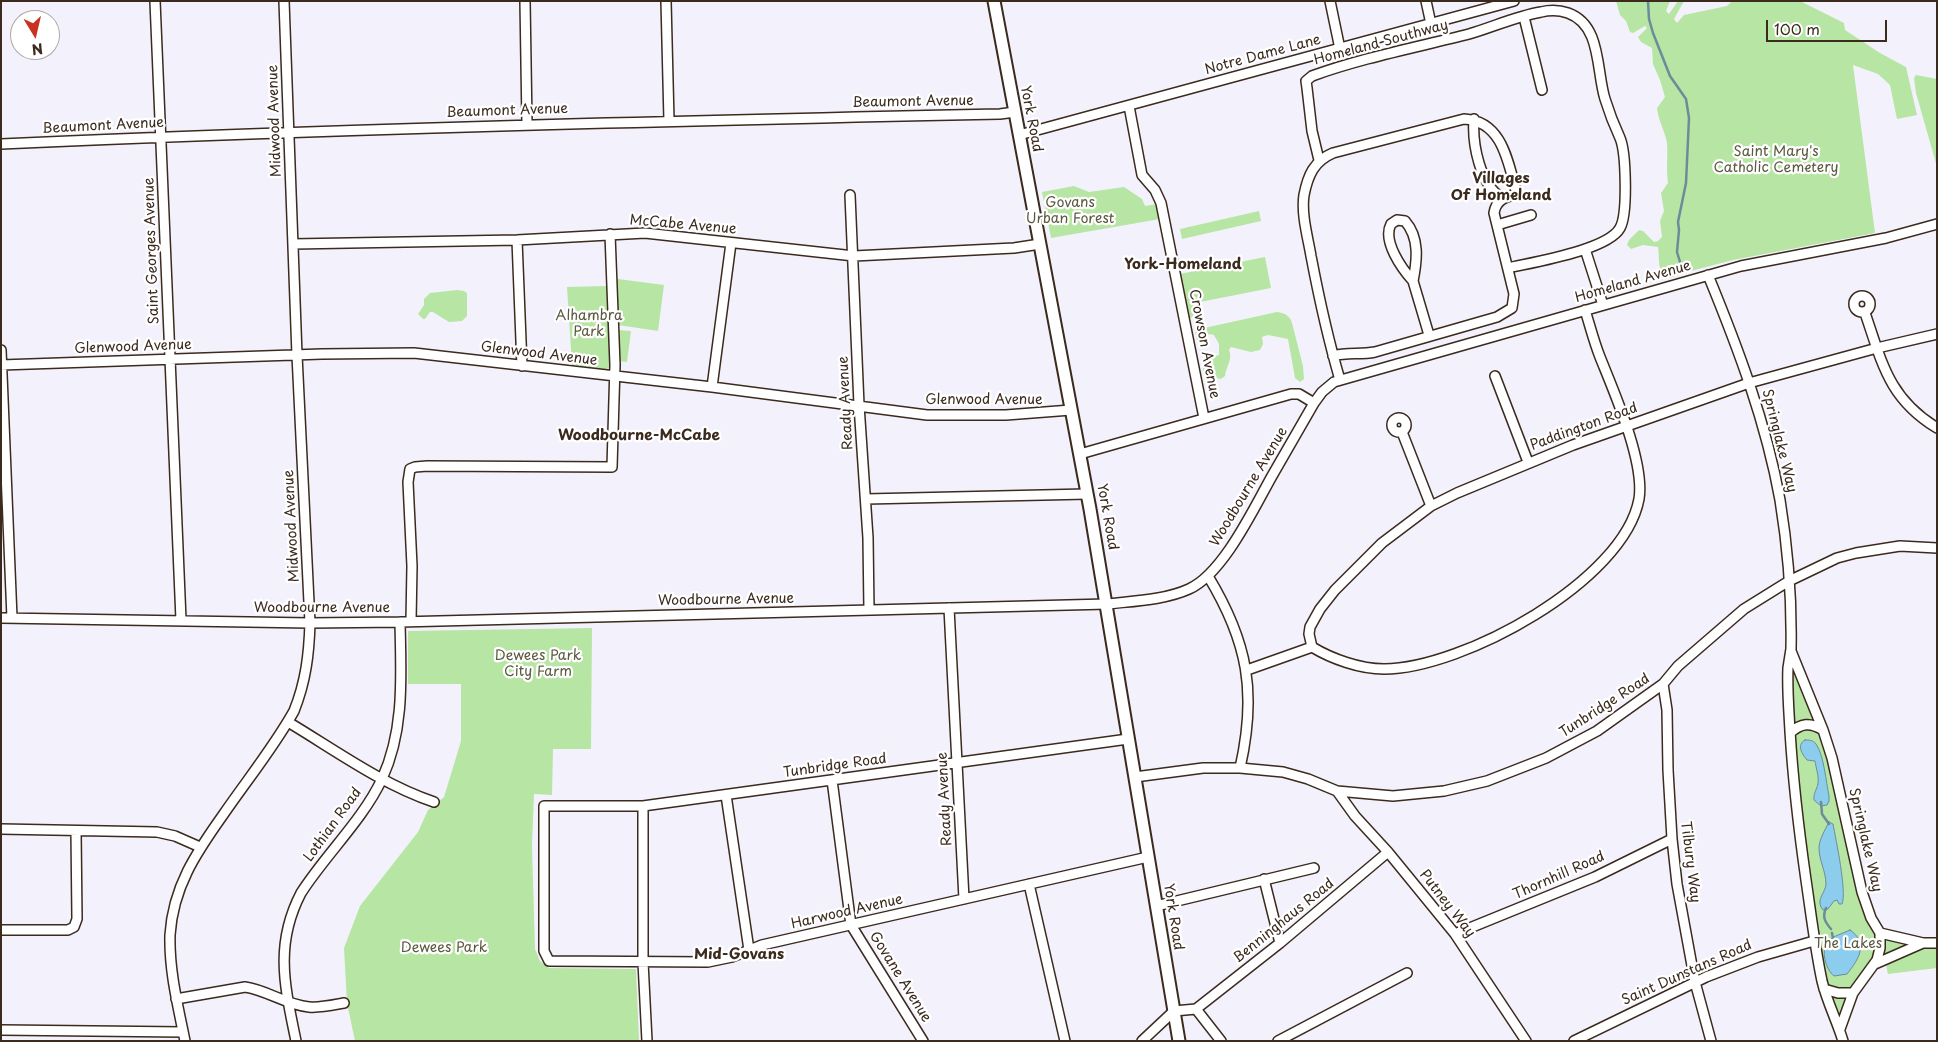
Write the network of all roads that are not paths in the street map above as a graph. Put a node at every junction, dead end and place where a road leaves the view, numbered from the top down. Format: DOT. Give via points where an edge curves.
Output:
graph roads {
  1 [pos="155,1"];
  2 [pos="284,1"];
  3 [pos="525,1"];
  4 [pos="666,1"];
  5 [pos="994,1"];
  6 [pos="1330,1"];
  7 [pos="1426,1"];
  8 [pos="1514,1"];
  9 [pos="1524,17"];
  10 [pos="1431,24"];
  11 [pos="1340,49"];
  12 [pos="1542,90"];
  13 [pos="1129,106"];
  14 [pos="1015,112"];
  15 [pos="1474,119"];
  16 [pos="668,121"];
  17 [pos="527,124"];
  18 [pos="288,132"];
  19 [pos="1019,135"];
  20 [pos="161,137"];
  21 [pos="1,144"];
  22 [pos="1319,160"];
  23 [pos="850,195"];
  24 [pos="1502,198"];
  25 [pos="1531,215"];
  26 [pos="1937,224"];
  27 [pos="1497,225"];
  28 [pos="610,234"];
  29 [pos="517,240"];
  30 [pos="731,242"];
  31 [pos="293,244"];
  32 [pos="1040,244"];
  33 [pos="1585,249"];
  34 [pos="854,256"];
  35 [pos="1508,268"];
  36 [pos="1708,275"];
  37 [pos="1413,282"];
  38 [pos="1603,305"];
  39 [pos="1585,310"];
  40 [pos="1865,312"];
  41 [pos="1937,334"];
  42 [pos="1429,335"];
  43 [pos="1877,348"];
  44 [pos="1,350"];
  45 [pos="297,355"];
  46 [pos="1333,356"];
  47 [pos="170,360"];
  48 [pos="2,365"];
  49 [pos="522,366"];
  50 [pos="613,376"];
  51 [pos="1495,376"];
  52 [pos="1340,380"];
  53 [pos="1750,383"];
  54 [pos="712,387"];
  55 [pos="1314,403"];
  56 [pos="859,405"];
  57 [pos="1071,410"];
  58 [pos="1204,418"];
  59 [pos="1626,425"];
  60 [pos="1937,428"];
  61 [pos="1402,432"];
  62 [pos="1080,454"];
  63 [pos="1528,462"];
  64 [pos="1087,494"];
  65 [pos="866,499"];
  66 [pos="1431,506"];
  67 [pos="1937,548"];
  68 [pos="1208,576"];
  69 [pos="1789,581"];
  70 [pos="1106,604"];
  71 [pos="949,608"];
  72 [pos="870,610"];
  73 [pos="1,618"];
  74 [pos="12,618"];
  75 [pos="181,620"];
  76 [pos="411,621"];
  77 [pos="400,622"];
  78 [pos="310,623"];
  79 [pos="1312,647"];
  80 [pos="1791,651"];
  81 [pos="1247,670"];
  82 [pos="1662,684"];
  83 [pos="288,722"];
  84 [pos="1823,730"];
  85 [pos="1790,733"];
  86 [pos="1128,739"];
  87 [pos="957,762"];
  88 [pos="1240,768"];
  89 [pos="1135,777"];
  90 [pos="382,779"];
  91 [pos="832,780"];
  92 [pos="1337,791"];
  93 [pos="726,795"];
  94 [pos="434,802"];
  95 [pos="643,806"];
  96 [pos="1,829"];
  97 [pos="76,831"];
  98 [pos="1672,839"];
  99 [pos="200,847"];
  100 [pos="1388,852"];
  101 [pos="1148,857"];
  102 [pos="1314,868"];
  103 [pos="1264,879"];
  104 [pos="1029,884"];
  105 [pos="964,899"];
  106 [pos="1156,906"];
  107 [pos="851,925"];
  108 [pos="1,930"];
  109 [pos="1880,933"];
  110 [pos="1455,934"];
  111 [pos="1814,941"];
  112 [pos="1280,943"];
  113 [pos="1923,943"];
  114 [pos="1937,943"];
  115 [pos="749,950"];
  116 [pos="549,961"];
  117 [pos="643,962"];
  118 [pos="1875,964"];
  119 [pos="1407,973"];
  120 [pos="1695,982"];
  121 [pos="1824,989"];
  122 [pos="1853,993"];
  123 [pos="176,1000"];
  124 [pos="288,1002"];
  125 [pos="344,1003"];
  126 [pos="1196,1010"];
  127 [pos="1174,1011"];
  128 [pos="1840,1029"];
  129 [pos="1,1030"];
  130 [pos="184,1036"];
  131 [pos="296,1041"];
  132 [pos="647,1041"];
  133 [pos="923,1041"];
  134 [pos="1065,1041"];
  135 [pos="1142,1041"];
  136 [pos="1179,1041"];
  137 [pos="1221,1041"];
  138 [pos="1278,1041"];
  139 [pos="1526,1041"];
  140 [pos="1574,1041"];
  141 [pos="1711,1041"];
  142 [pos="1842,1041"];
  1 -- 20 [label="street, Saint Georges Avenue"];
  2 -- 18 [label="street, Midwood Avenue"];
  3 -- 17 [label="street"];
  4 -- 16 [label="street"];
  5 -- 14 [label="main road, York Road"];
  6 -- 11 [label="street"];
  7 -- 10 [label="street"];
  8 -- 10 [label="street, Notre Dame Lane"];
  9 -- 12 [label="street"];
  9 -- 22 [label="street, Homeland Southway" via="1312,76 1306,81"];
  9 -- 33 [label="street, Homeland Southway" via="1560,11 1574,16 1585,27 1596,48 1605,99 1620,139 1626,204 1624,220 1621,228 1608,240"];
  10 -- 11 [label="street, Notre Dame Lane"];
  11 -- 13 [label="street, Notre Dame Lane"];
  13 -- 19 [label="street, Notre Dame Lane"];
  13 -- 58 [label="street, Crowson Avenue" via="1142,175 1161,203"];
  14 -- 16 [label="street, Beaumont Avenue"];
  14 -- 19 [label="main road, York Road"];
  15 -- 22 [label="street" via="1442,124 1340,151"];
  15 -- 24 [label="street" via="1474,143 1484,177 1492,192"];
  15 -- 24 [label="street" via="1492,129 1506,155 1517,194"];
  16 -- 17 [label="street, Beaumont Avenue"];
  17 -- 18 [label="street, Beaumont Avenue"];
  18 -- 20 [label="street, Beaumont Avenue"];
  18 -- 31 [label="street, Midwood Avenue"];
  19 -- 32 [label="main road, York Road"];
  20 -- 21 [label="street, Beaumont Avenue"];
  20 -- 47 [label="street, Saint Georges Avenue"];
  22 -- 46 [label="street" via="1307,184 1304,205 1308,242"];
  23 -- 34 [label="street, Ready Avenue"];
  24 -- 27 [label="street" via="1494,209"];
  25 -- 27 [label="street"];
  26 -- 36 [label="street, Homeland Avenue" via="1886,238"];
  27 -- 35 [label="street"];
  28 -- 29 [label="street, McCabe Avenue"];
  28 -- 30 [label="street, McCabe Avenue" via="645,233"];
  28 -- 50 [label="street"];
  29 -- 31 [label="street, McCabe Avenue"];
  29 -- 49 [label="street"];
  30 -- 34 [label="street, McCabe Avenue"];
  30 -- 54 [label="street"];
  31 -- 45 [label="street, Midwood Avenue"];
  32 -- 34 [label="street, McCabe Avenue"];
  32 -- 57 [label="main road, York Road"];
  33 -- 35 [label="street, Homeland Southway"];
  33 -- 38 [label="street"];
  34 -- 56 [label="street, Ready Avenue"];
  35 -- 42 [label="street" via="1514,298 1510,310 1498,317"];
  36 -- 38 [label="street, Homeland Avenue"];
  36 -- 53 [label="street, Springlake Way"];
  37 -- 37 [label="street" via="1415,238 1405,221 1398,220 1391,224 1388,234 1395,254"];
  37 -- 42 [label="street"];
  38 -- 39 [label="street, Homeland Avenue"];
  39 -- 52 [label="street, Homeland Avenue"];
  39 -- 59 [label="street"];
  40 -- 43 [label="street"];
  41 -- 43 [label="street, Paddington Road"];
  42 -- 46 [label="street" via="1369,353"];
  43 -- 53 [label="street, Paddington Road"];
  43 -- 60 [label="street" via="1895,390 1917,414"];
  44 -- 48 [label="street"];
  45 -- 47 [label="street, Glenwood Avenue"];
  45 -- 49 [label="street, Glenwood Avenue" via="414,353"];
  45 -- 78 [label="street, Midwood Avenue"];
  46 -- 52 [label="street"];
  47 -- 48 [label="street, Glenwood Avenue"];
  47 -- 75 [label="street, Saint Georges Avenue"];
  48 -- 74 [label="street"];
  49 -- 50 [label="street, Glenwood Avenue"];
  50 -- 54 [label="street, Glenwood Avenue"];
  50 -- 76 [label="street" via="612,467 415,466 410,469"];
  51 -- 63 [label="street"];
  52 -- 55 [label="street, Woodbourne Avenue" via="1328,386"];
  53 -- 59 [label="street, Paddington Road"];
  53 -- 69 [label="street, Springlake Way" via="1780,498"];
  54 -- 56 [label="street, Glenwood Avenue"];
  55 -- 58 [label="street" via="1299,394 1291,394"];
  55 -- 68 [label="street, Woodbourne Avenue" via="1247,521"];
  56 -- 57 [label="street, Glenwood Avenue" via="928,415 964,416"];
  56 -- 65 [label="street, Ready Avenue"];
  57 -- 62 [label="main road, York Road"];
  58 -- 62 [label="street"];
  59 -- 63 [label="street, Paddington Road"];
  59 -- 79 [label="street" via="1640,483 1634,515 1626,533 1611,552 1559,599 1507,631 1424,663 1372,668 1330,656"];
  61 -- 66 [label="street"];
  62 -- 64 [label="main road, York Road"];
  63 -- 66 [label="street, Paddington Road"];
  64 -- 65 [label="street"];
  64 -- 70 [label="main road, York Road"];
  65 -- 72 [label="street, Ready Avenue"];
  66 -- 79 [label="street, Paddington Road" via="1382,543 1335,590 1310,627"];
  67 -- 69 [label="street, Tunbridge Road" via="1900,546 1856,553"];
  68 -- 70 [label="street, Woodbourne Avenue" via="1188,589 1172,594"];
  68 -- 81 [label="street" via="1233,622"];
  69 -- 80 [label="street, Springlake Way"];
  69 -- 82 [label="street, Tunbridge Road" via="1723,627"];
  70 -- 71 [label="street, Woodbourne Avenue"];
  70 -- 86 [label="main road, York Road"];
  71 -- 72 [label="street, Woodbourne Avenue"];
  71 -- 87 [label="street, Ready Avenue"];
  72 -- 76 [label="street, Woodbourne Avenue"];
  73 -- 74 [label="street, Woodbourne Avenue"];
  74 -- 75 [label="street, Woodbourne Avenue"];
  75 -- 78 [label="street, Woodbourne Avenue"];
  76 -- 77 [label="street, Woodbourne Avenue"];
  77 -- 78 [label="street, Woodbourne Avenue"];
  77 -- 90 [label="street, Lothian Road" via="400,715"];
  78 -- 83 [label="street, Midwood Avenue" via="306,678"];
  79 -- 81 [label="street"];
  80 -- 84 [label="street, Springlake Way"];
  80 -- 85 [label="street, Springlake Way" via="1788,668"];
  81 -- 88 [label="street" via="1248,725"];
  82 -- 92 [label="street, Tunbridge Road" via="1573,745 1487,781 1415,795"];
  82 -- 98 [label="street, Tilbury Way" via="1667,710"];
  83 -- 90 [label="street"];
  83 -- 99 [label="street, Midwood Avenue"];
  84 -- 85 [label="street" via="1808,724"];
  84 -- 109 [label="street, Springlake Way" via="1862,892"];
  85 -- 111 [label="street, Springlake Way"];
  86 -- 87 [label="street, Tunbridge Road"];
  86 -- 89 [label="main road, York Road"];
  87 -- 91 [label="street, Tunbridge Road"];
  87 -- 105 [label="street, Ready Avenue"];
  88 -- 89 [label="street, Tunbridge Road" via="1203,768"];
  88 -- 92 [label="street, Tunbridge Road" via="1283,772"];
  89 -- 101 [label="main road, York Road"];
  90 -- 94 [label="street"];
  90 -- 124 [label="street, Lothian Road" via="294,906 283,955"];
  91 -- 93 [label="street, Tunbridge Road"];
  91 -- 107 [label="street, Govane Avenue"];
  92 -- 100 [label="street, Putney Way"];
  93 -- 95 [label="street, Tunbridge Road"];
  93 -- 115 [label="street"];
  95 -- 116 [label="street, Tunbridge Road" via="544,806 544,951"];
  95 -- 117 [label="street"];
  96 -- 97 [label="street"];
  97 -- 99 [label="street" via="156,832"];
  97 -- 108 [label="street" via="77,919 74,927 68,930"];
  98 -- 110 [label="street, Thornhill Road" via="1595,877"];
  98 -- 120 [label="street, Tilbury Way"];
  99 -- 123 [label="street, Midwood Avenue" via="178,893 172,922 171,957"];
  100 -- 110 [label="street, Putney Way"];
  100 -- 112 [label="street, Benninghaus Road"];
  101 -- 104 [label="street, Harwood Avenue"];
  101 -- 106 [label="main road, York Road"];
  102 -- 103 [label="street"];
  103 -- 106 [label="street"];
  103 -- 112 [label="street"];
  104 -- 105 [label="street, Harwood Avenue"];
  104 -- 134 [label="street"];
  105 -- 107 [label="street, Harwood Avenue"];
  106 -- 127 [label="main road, York Road"];
  107 -- 115 [label="street, Harwood Avenue"];
  107 -- 133 [label="street, Govane Avenue"];
  109 -- 113 [label="street"];
  109 -- 118 [label="street, Springlake Way" via="1879,955"];
  110 -- 139 [label="street, Putney Way"];
  111 -- 120 [label="street, Saint Dunstans Road" via="1758,956"];
  111 -- 121 [label="street, Springlake Way"];
  112 -- 126 [label="street, Benninghaus Road"];
  113 -- 114 [label="street"];
  113 -- 118 [label="street"];
  115 -- 117 [label="street, Harwood Avenue" via="718,961"];
  116 -- 117 [label="street, Harwood Avenue"];
  117 -- 132 [label="street"];
  118 -- 122 [label="street, Springlake Way"];
  119 -- 138 [label="street"];
  120 -- 140 [label="street, Saint Dunstans Road"];
  120 -- 141 [label="street, Tilbury Way"];
  121 -- 122 [label="street"];
  121 -- 128 [label="street, Springlake Way"];
  122 -- 128 [label="street, Springlake Way"];
  123 -- 124 [label="street" via="245,987"];
  123 -- 130 [label="street, Midwood Avenue"];
  124 -- 125 [label="street" via="309,1007"];
  124 -- 131 [label="street, Lothian Road"];
  126 -- 127 [label="street"];
  126 -- 137 [label="street"];
  127 -- 135 [label="street"];
  127 -- 136 [label="main road, York Road"];
  128 -- 142 [label="street, Springlake Way"];
  129 -- 130 [label="street"];
}
